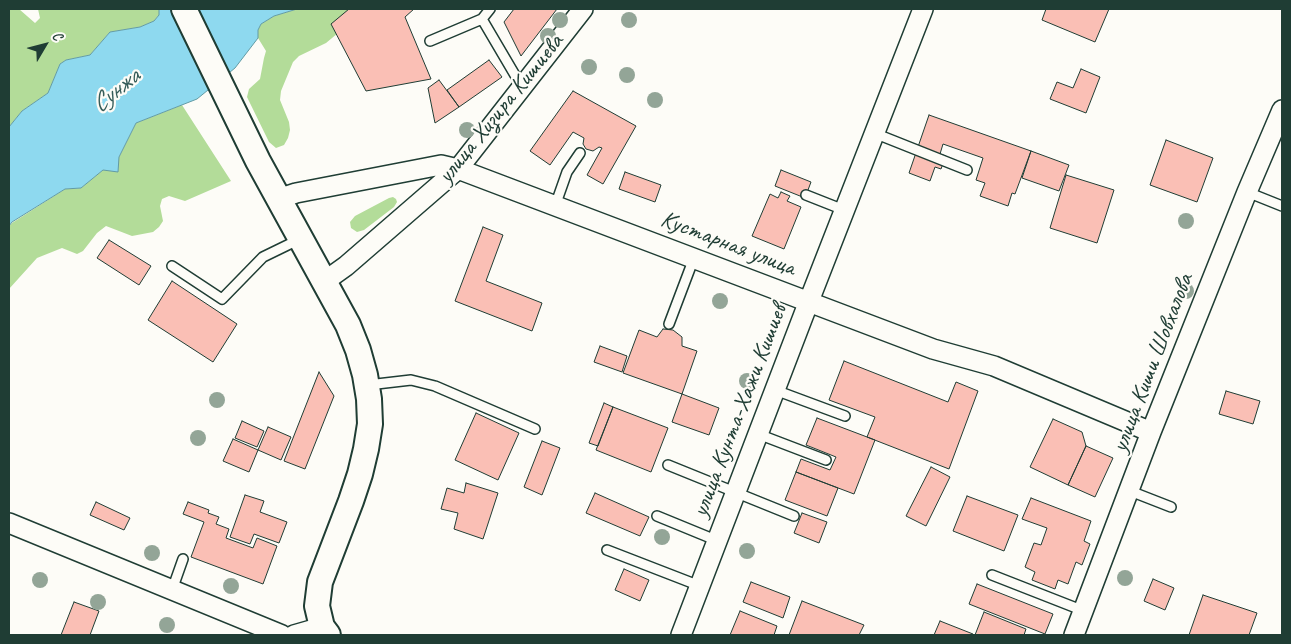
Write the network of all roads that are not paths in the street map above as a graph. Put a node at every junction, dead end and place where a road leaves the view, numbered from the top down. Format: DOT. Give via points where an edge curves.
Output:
graph roads {
  1 [pos="184,9"];
  2 [pos="490,9"];
  3 [pos="583,9"];
  4 [pos="923,9"];
  5 [pos="482,19"];
  6 [pos="430,41"];
  7 [pos="522,87"];
  8 [pos="1282,110"];
  9 [pos="874,133"];
  10 [pos="580,153"];
  11 [pos="458,170"];
  12 [pos="967,170"];
  13 [pos="1247,192"];
  14 [pos="806,195"];
  15 [pos="278,199"];
  16 [pos="555,206"];
  17 [pos="1282,206"];
  18 [pos="844,210"];
  19 [pos="300,238"];
  20 [pos="694,258"];
  21 [pos="172,266"];
  22 [pos="325,282"];
  23 [pos="808,301"];
  24 [pos="670,324"];
  25 [pos="367,385"];
  26 [pos="775,390"];
  27 [pos="845,416"];
  28 [pos="536,429"];
  29 [pos="1152,432"];
  30 [pos="758,434"];
  31 [pos="826,460"];
  32 [pos="668,465"];
  33 [pos="1130,491"];
  34 [pos="736,493"];
  35 [pos="1170,507"];
  36 [pos="657,516"];
  37 [pos="794,516"];
  38 [pos="9,523"];
  39 [pos="718,541"];
  40 [pos="608,550"];
  41 [pos="183,559"];
  42 [pos="992,575"];
  43 [pos="700,586"];
  44 [pos="172,590"];
  45 [pos="1084,611"];
  46 [pos="325,631"];
  47 [pos="282,635"];
  48 [pos="294,635"];
  49 [pos="681,635"];
  50 [pos="1074,635"];
  1 -- 15 [label="street"];
  2 -- 5 [label="lane"];
  3 -- 7 [label="street, улица Хизира Кишиева"];
  4 -- 9 [label="street, улица Кунта-Хажи Кишиев"];
  5 -- 6 [label="lane"];
  5 -- 7 [label="lane"];
  7 -- 11 [label="street, улица Хизира Кишиева"];
  8 -- 13 [label="street, улица Киши Шовхалова"];
  9 -- 12 [label="lane"];
  9 -- 18 [label="street, улица Кунта-Хажи Кишиев"];
  10 -- 16 [label="lane" via="567,172"];
  11 -- 15 [label="street, Кустарная улица" via="441,166"];
  11 -- 16 [label="street, Кустарная улица"];
  11 -- 22 [label="street, улица Хизира Кишиева"];
  13 -- 17 [label="lane"];
  13 -- 29 [label="street, улица Киши Шовхалова"];
  14 -- 18 [label="lane"];
  15 -- 19 [label="street"];
  16 -- 20 [label="street, Кустарная улица"];
  18 -- 23 [label="street, улица Кунта-Хажи Кишиев"];
  19 -- 21 [label="lane" via="264,257 222,299"];
  19 -- 22 [label="street"];
  20 -- 23 [label="street, Кустарная улица"];
  20 -- 24 [label="lane"];
  22 -- 25 [label="street" via="348,325"];
  23 -- 26 [label="street, улица Кунта-Хажи Кишиев"];
  23 -- 29 [label="street, Кустарная улица" via="933,349 958,351"];
  25 -- 28 [label="lane" via="411,380 435,386"];
  25 -- 46 [label="street" via="370,424 366,449 351,501 320,582 317,606"];
  26 -- 27 [label="lane"];
  26 -- 30 [label="street, улица Кунта-Хажи Кишиев"];
  29 -- 33 [label="street, улица Киши Шовхалова"];
  30 -- 31 [label="lane"];
  30 -- 34 [label="street, улица Кунта-Хажи Кишиев"];
  32 -- 34 [label="lane"];
  33 -- 35 [label="lane"];
  33 -- 45 [label="street, улица Киши Шовхалова"];
  34 -- 37 [label="lane"];
  34 -- 39 [label="street, улица Кунта-Хажи Кишиев"];
  36 -- 39 [label="lane"];
  38 -- 44 [label="street"];
  39 -- 43 [label="street, улица Кунта-Хажи Кишиев"];
  40 -- 43 [label="lane"];
  41 -- 44 [label="lane"];
  42 -- 45 [label="lane"];
  43 -- 49 [label="street, улица Кунта-Хажи Кишиев"];
  44 -- 47 [label="street"];
  45 -- 50 [label="street, улица Киши Шовхалова"];
  46 -- 48 [label="street"];
}
